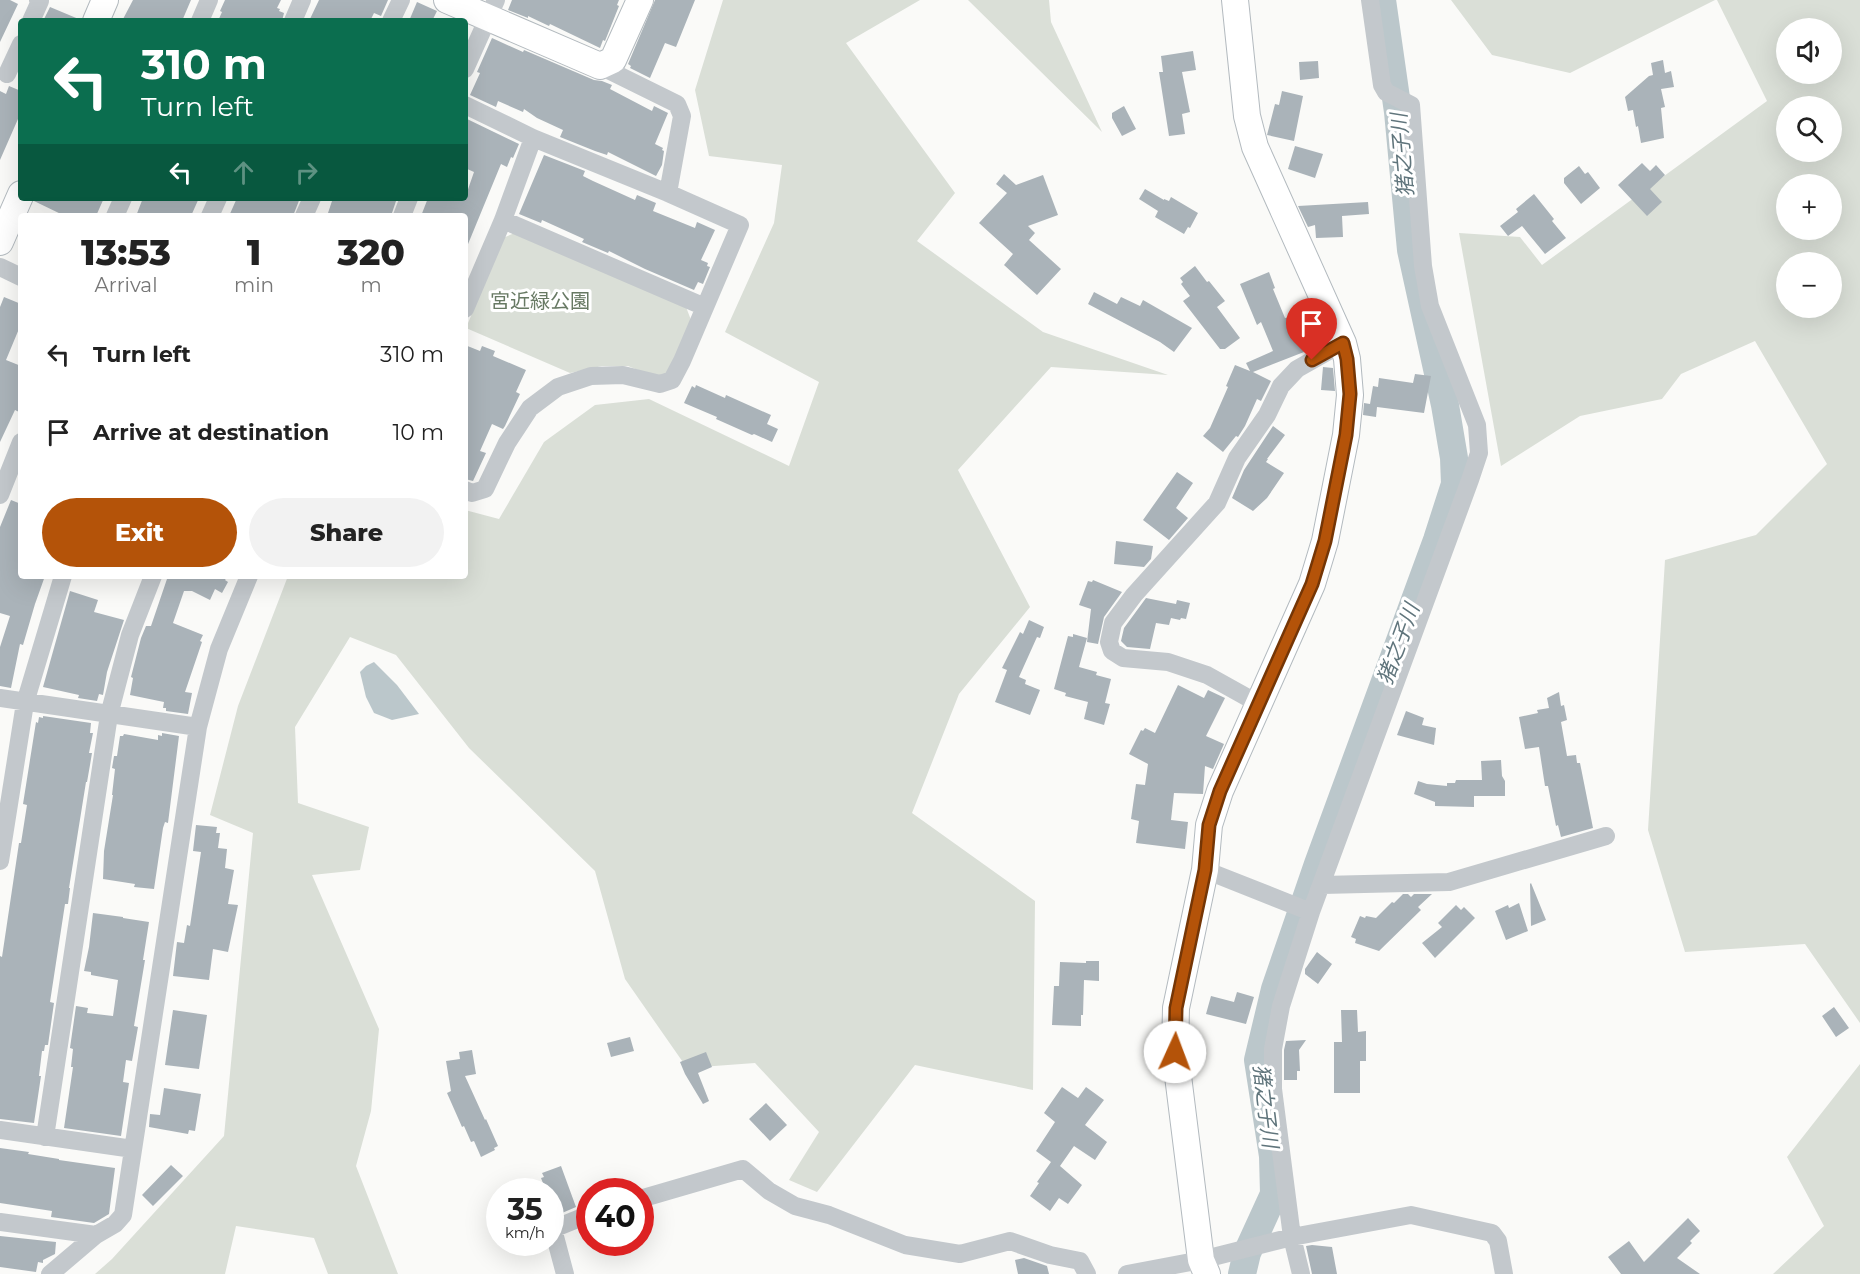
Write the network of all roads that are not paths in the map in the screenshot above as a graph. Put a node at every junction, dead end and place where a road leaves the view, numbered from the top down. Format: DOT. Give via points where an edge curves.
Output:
graph roads {
  1 [pos="38,0"];
  2 [pos="105,0"];
  3 [pos="209,0"];
  4 [pos="302,0"];
  5 [pos="401,0"];
  6 [pos="447,0"];
  7 [pos="640,0"];
  8 [pos="1235,0"];
  9 [pos="1370,0"];
  10 [pos="492,9"];
  11 [pos="32,18"];
  12 [pos="97,18"];
  13 [pos="201,18"];
  14 [pos="294,18"];
  15 [pos="393,18"];
  16 [pos="18,52"];
  17 [pos="468,62"];
  18 [pos="600,66"];
  19 [pos="10,75"];
  20 [pos="468,106"];
  21 [pos="533,138"];
  22 [pos="668,193"];
  23 [pos="18,201"];
  24 [pos="503,220"];
  25 [pos="0,242"];
  26 [pos="0,267"];
  27 [pos="18,276"];
  28 [pos="468,302"];
  29 [pos="705,307"];
  30 [pos="1343,343"];
  31 [pos="18,450"];
  32 [pos="468,491"];
  33 [pos="0,495"];
  34 [pos="62,579"];
  35 [pos="152,579"];
  36 [pos="248,579"];
  37 [pos="0,698"];
  38 [pos="25,703"];
  39 [pos="1259,704"];
  40 [pos="109,715"];
  41 [pos="198,727"];
  42 [pos="1606,836"];
  43 [pos="0,861"];
  44 [pos="1205,870"];
  45 [pos="1322,885"];
  46 [pos="1302,908"];
  47 [pos="0,1130"];
  48 [pos="45,1137"];
  49 [pos="133,1149"];
  50 [pos="654,1195"];
  51 [pos="576,1219"];
  52 [pos="0,1222"];
  53 [pos="96,1235"];
  54 [pos="1292,1237"];
  55 [pos="1204,1267"];
  56 [pos="50,1274"];
  57 [pos="565,1274"];
  58 [pos="1087,1274"];
  59 [pos="1127,1274"];
  60 [pos="1301,1274"];
  61 [pos="1504,1274"];
  1 -- 11 [label="street"];
  2 -- 12 [label="street"];
  3 -- 13 [label="street"];
  4 -- 14 [label="street"];
  5 -- 15 [label="street"];
  6 -- 10 [label="street"];
  7 -- 18 [label="street" via="613,60"];
  8 -- 30 [label="street" via="1247,116 1256,147"];
  9 -- 45 [label="street" via="1382,85 1410,105 1423,266 1430,306 1477,425 1479,453"];
  10 -- 17 [label="street"];
  10 -- 18 [label="street"];
  16 -- 19 [label="street"];
  18 -- 22 [label="street" via="677,104 682,116"];
  20 -- 21 [label="street"];
  21 -- 22 [label="street"];
  21 -- 24 [label="street"];
  22 -- 29 [label="street" via="740,225"];
  23 -- 25 [label="street"];
  24 -- 28 [label="street"];
  24 -- 29 [label="street"];
  26 -- 27 [label="street"];
  29 -- 32 [label="street" via="672,380 660,384 623,375 591,376 558,387 530,408 507,443 485,489"];
  30 -- 39 [label="street" via="1350,394 1325,541 1312,584"];
  30 -- 39 [label="street" via="1297,369 1281,386 1237,458 1217,503 1113,623 1109,642 1112,651 1124,658 1168,662 1207,675"];
  31 -- 33 [label="street"];
  34 -- 38 [label="street"];
  35 -- 40 [label="street" via="130,634"];
  36 -- 41 [label="street" via="219,649"];
  37 -- 38 [label="street"];
  38 -- 40 [label="street"];
  38 -- 43 [label="street"];
  39 -- 44 [label="street" via="1220,791 1209,825"];
  40 -- 41 [label="street"];
  40 -- 48 [label="street"];
  41 -- 49 [label="street"];
  42 -- 45 [label="street" via="1449,882"];
  44 -- 46 [label="street"];
  44 -- 55 [label="street" via="1176,1008 1175,1052"];
  45 -- 46 [label="street"];
  46 -- 54 [label="street" via="1273,1049 1273,1089"];
  47 -- 48 [label="street"];
  48 -- 49 [label="street"];
  49 -- 53 [label="street" via="123,1215"];
  50 -- 58 [label="street" via="743,1170 795,1206 830,1215 905,1245 960,1254 1010,1241 1080,1262"];
  51 -- 57 [label="street" via="553,1228"];
  52 -- 53 [label="street"];
  53 -- 56 [label="street"];
  54 -- 55 [label="street" via="1234,1251"];
  54 -- 60 [label="street"];
  54 -- 61 [label="street" via="1412,1215 1492,1233 1498,1241"];
  55 -- 59 [label="street"];
}
